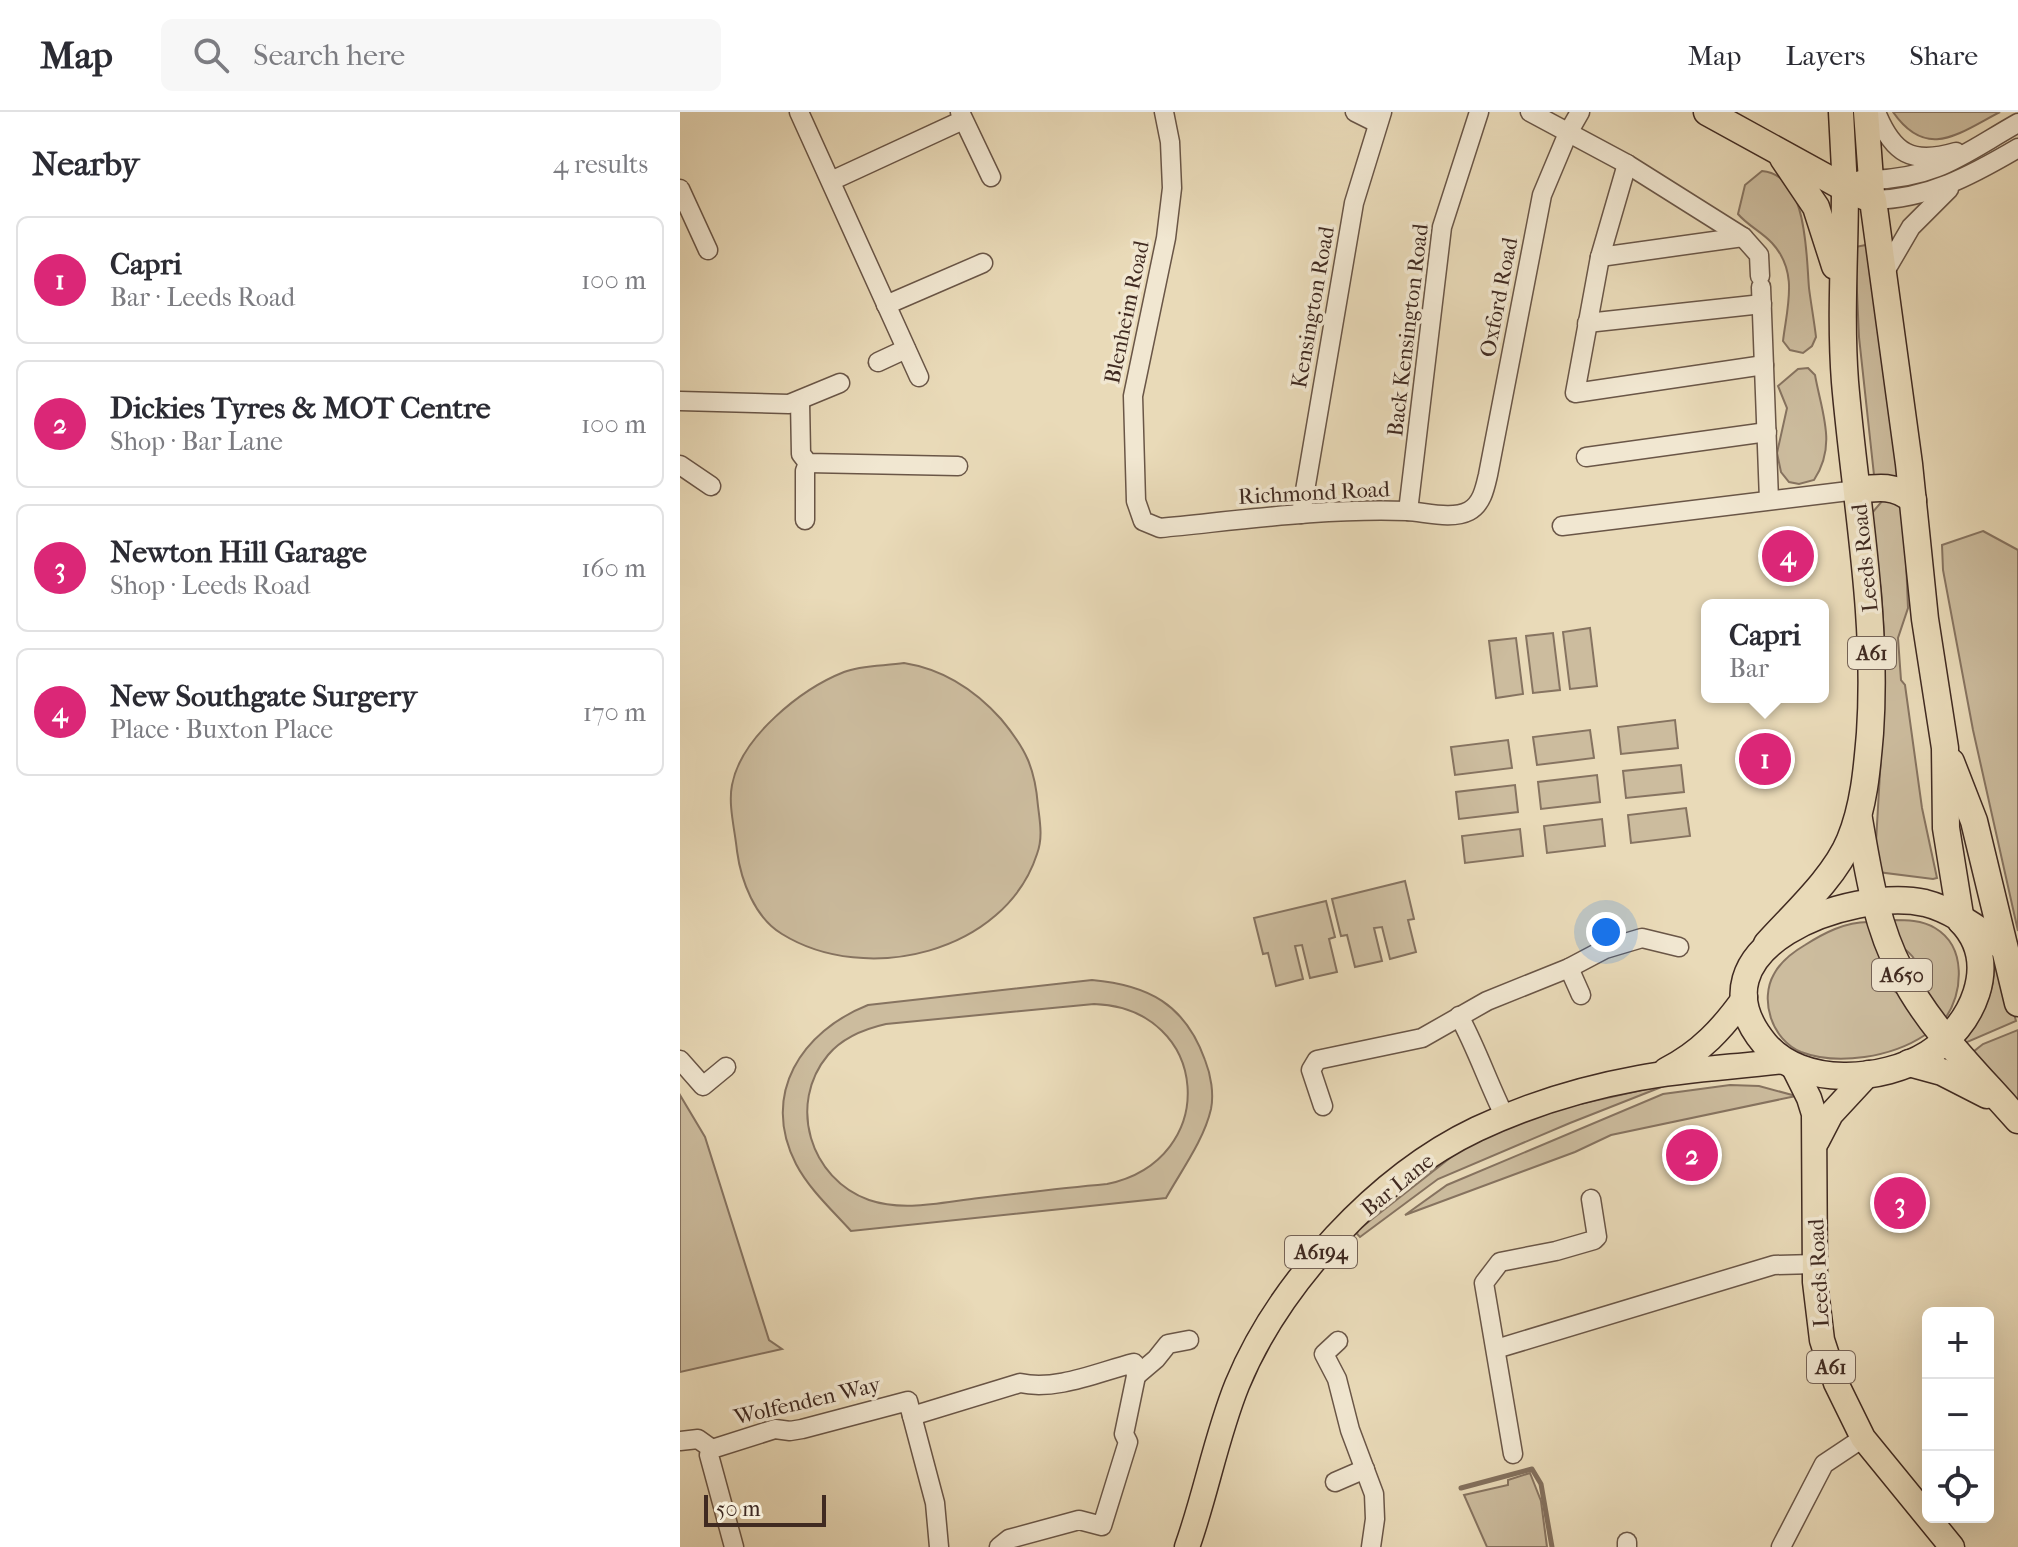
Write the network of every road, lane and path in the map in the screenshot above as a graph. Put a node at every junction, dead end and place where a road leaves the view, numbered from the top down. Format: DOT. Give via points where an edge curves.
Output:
graph roads {
  1 [pos="799,112"];
  2 [pos="1164,112"];
  3 [pos="1355,112"];
  4 [pos="1479,112"];
  5 [pos="1530,112"];
  6 [pos="1580,112"];
  7 [pos="1707,112"];
  8 [pos="1841,112"];
  9 [pos="1866,112"];
  10 [pos="1876,112"];
  11 [pos="962,116"];
  12 [pos="1379,118"];
  13 [pos="2018,123"];
  14 [pos="1568,133"];
  15 [pos="1982,144"];
  16 [pos="2018,148"];
  17 [pos="1775,149"];
  18 [pos="1627,164"];
  19 [pos="991,177"];
  20 [pos="831,181"];
  21 [pos="1957,181"];
  22 [pos="1845,188"];
  23 [pos="680,189"];
  24 [pos="1872,190"];
  25 [pos="1743,237"];
  26 [pos="708,250"];
  27 [pos="1600,257"];
  28 [pos="983,263"];
  29 [pos="1882,277"];
  30 [pos="1761,289"];
  31 [pos="1842,297"];
  32 [pos="886,305"];
  33 [pos="1587,323"];
  34 [pos="906,349"];
  35 [pos="878,362"];
  36 [pos="1764,365"];
  37 [pos="919,377"];
  38 [pos="840,383"];
  39 [pos="680,401"];
  40 [pos="800,401"];
  41 [pos="1767,432"];
  42 [pos="1586,457"];
  43 [pos="808,463"];
  44 [pos="680,465"];
  45 [pos="958,466"];
  46 [pos="711,486"];
  47 [pos="1857,490"];
  48 [pos="1483,497"];
  49 [pos="1769,500"];
  50 [pos="1913,500"];
  51 [pos="1408,511"];
  52 [pos="1301,514"];
  53 [pos="805,520"];
  54 [pos="1143,521"];
  55 [pos="1562,526"];
  56 [pos="1945,748"];
  57 [pos="1858,815"];
  58 [pos="1875,901"];
  59 [pos="1961,921"];
  60 [pos="1767,944"];
  61 [pos="1679,947"];
  62 [pos="2004,947"];
  63 [pos="1569,968"];
  64 [pos="1581,995"];
  65 [pos="1745,997"];
  66 [pos="2018,1003"];
  67 [pos="1459,1016"];
  68 [pos="1947,1039"];
  69 [pos="680,1060"];
  70 [pos="1909,1063"];
  71 [pos="1788,1064"];
  72 [pos="726,1067"];
  73 [pos="1869,1073"];
  74 [pos="1657,1075"];
  75 [pos="1323,1106"];
  76 [pos="2011,1112"];
  77 [pos="1505,1117"];
  78 [pos="1813,1151"];
  79 [pos="1591,1199"];
  80 [pos="1815,1264"];
  81 [pos="1189,1340"];
  82 [pos="1338,1341"];
  83 [pos="1496,1349"];
  84 [pos="1136,1376"];
  85 [pos="912,1416"];
  86 [pos="1863,1438"];
  87 [pos="680,1441"];
  88 [pos="712,1449"];
  89 [pos="1513,1454"];
  90 [pos="1365,1469"];
  91 [pos="1335,1482"];
  92 [pos="734,1547"];
  93 [pos="939,1547"];
  94 [pos="999,1547"];
  95 [pos="1187,1547"];
  96 [pos="1371,1547"];
  97 [pos="1781,1547"];
  98 [pos="1952,1547"];
  1 -- 20 [label="street"];
  2 -- 54 [label="street, Blenheim Road" via="1171,200 1133,396 1136,501"];
  3 -- 12 [label="street"];
  4 -- 51 [label="street, Back Kensington Road" via="1442,227"];
  5 -- 14 [label="street"];
  6 -- 14 [label="street, Oxford Road"];
  7 -- 17 [label="highway"];
  8 -- 22 [label="main road"];
  9 -- 24 [label="main road"];
  10 -- 15 [label="street" via="1889,138 1909,155 1935,157"];
  11 -- 19 [label="street"];
  11 -- 20 [label="street"];
  12 -- 52 [label="street, Kensington Road" via="1354,203"];
  13 -- 15 [label="street"];
  14 -- 18 [label="street"];
  14 -- 48 [label="street, Oxford Road" via="1542,195"];
  15 -- 24 [label="street" via="1926,174"];
  16 -- 21 [label="street"];
  17 -- 22 [label="highway"];
  17 -- 31 [label="highway" via="1816,207"];
  18 -- 25 [label="street"];
  18 -- 27 [label="street"];
  20 -- 32 [label="street"];
  21 -- 24 [label="street" via="1924,193"];
  21 -- 29 [label="street" via="1917,219"];
  22 -- 24 [label="highway"];
  22 -- 31 [label="highway, Leeds Road / A61"];
  23 -- 26 [label="street"];
  24 -- 29 [label="highway, A61"];
  25 -- 27 [label="street"];
  25 -- 30 [label="street" via="1759,255"];
  27 -- 33 [label="street"];
  28 -- 32 [label="street"];
  29 -- 50 [label="highway, A61"];
  30 -- 33 [label="street"];
  30 -- 36 [label="street"];
  31 -- 47 [label="highway, Leeds Road / A61"];
  32 -- 34 [label="street"];
  33 -- 36 [label="street" via="1575,393"];
  34 -- 35 [label="street"];
  34 -- 37 [label="street"];
  36 -- 41 [label="street"];
  38 -- 40 [label="street"];
  39 -- 40 [label="street"];
  40 -- 43 [label="street" via="801,454"];
  41 -- 42 [label="street"];
  41 -- 49 [label="street"];
  43 -- 45 [label="street"];
  43 -- 53 [label="street"];
  44 -- 46 [label="street"];
  47 -- 49 [label="street"];
  47 -- 50 [label="highway" via="1892,488"];
  47 -- 57 [label="highway, Leeds Road / A61" via="1873,661 1867,765"];
  48 -- 51 [label="street, Richmond Road" via="1468,512"];
  49 -- 55 [label="street"];
  50 -- 56 [label="highway, A61"];
  51 -- 52 [label="street, Richmond Road"];
  52 -- 54 [label="street, Richmond Road" via="1160,528"];
  56 -- 59 [label="highway, A61" via="1946,828"];
  56 -- 62 [label="highway" via="1974,821"];
  57 -- 58 [label="highway, A650"];
  57 -- 60 [label="highway, Leeds Road / A61" via="1838,861"];
  58 -- 59 [label="highway" via="1928,904"];
  58 -- 60 [label="highway" via="1813,917"];
  58 -- 68 [label="highway, A650" via="1900,971"];
  59 -- 62 [label="highway"];
  59 -- 68 [label="highway, A61" via="1978,947 1981,978 1968,1012"];
  60 -- 65 [label="highway, A61" via="1751,969"];
  61 -- 63 [label="street" via="1642,938"];
  62 -- 66 [label="highway"];
  63 -- 64 [label="street"];
  63 -- 67 [label="street"];
  65 -- 71 [label="highway, A61" via="1754,1028"];
  65 -- 74 [label="main road, Bar Lane / A6194" via="1710,1041"];
  67 -- 75 [label="street" via="1422,1038 1317,1060 1311,1070"];
  67 -- 77 [label="street"];
  68 -- 70 [label="highway, A61"];
  68 -- 76 [label="highway, A650"];
  69 -- 72 [label="street" via="703,1086"];
  70 -- 73 [label="highway, A61"];
  70 -- 76 [label="highway" via="1950,1075"];
  71 -- 73 [label="highway, A61" via="1809,1072"];
  71 -- 74 [label="main road, Bar Lane / A6194"];
  71 -- 78 [label="main road, Leeds Road / A61" via="1812,1106"];
  73 -- 78 [label="main road, Leeds Road / A61" via="1831,1114"];
  74 -- 77 [label="main road, Bar Lane / A6194"];
  77 -- 95 [label="main road, Bar Lane / A6194" via="1448,1144 1394,1182 1342,1229 1291,1289 1237,1384"];
  78 -- 80 [label="main road, Leeds Road / A61"];
  79 -- 83 [label="street" via="1594,1240 1500,1262 1486,1278"];
  80 -- 83 [label="street" via="1774,1265"];
  80 -- 86 [label="main road, Leeds Road / A61" via="1822,1340"];
  81 -- 84 [label="street" via="1168,1344"];
  82 -- 90 [label="street" via="1324,1354"];
  83 -- 89 [label="street"];
  84 -- 85 [label="street" via="1134,1363 1051,1385 1020,1383"];
  84 -- 94 [label="street" via="1124,1434 1128,1442 1102,1526 1079,1520 1009,1539"];
  85 -- 88 [label="street, Wolfenden Way" via="908,1401 802,1429 775,1429"];
  85 -- 93 [label="street" via="935,1503"];
  86 -- 97 [label="street" via="1824,1464"];
  86 -- 98 [label="main road, Leeds Road / A61"];
  87 -- 88 [label="street, Wolfenden Way" via="698,1439"];
  88 -- 92 [label="street, Wolfenden Way" via="709,1455"];
  90 -- 91 [label="street"];
  90 -- 96 [label="street" via="1374,1494"];
}
